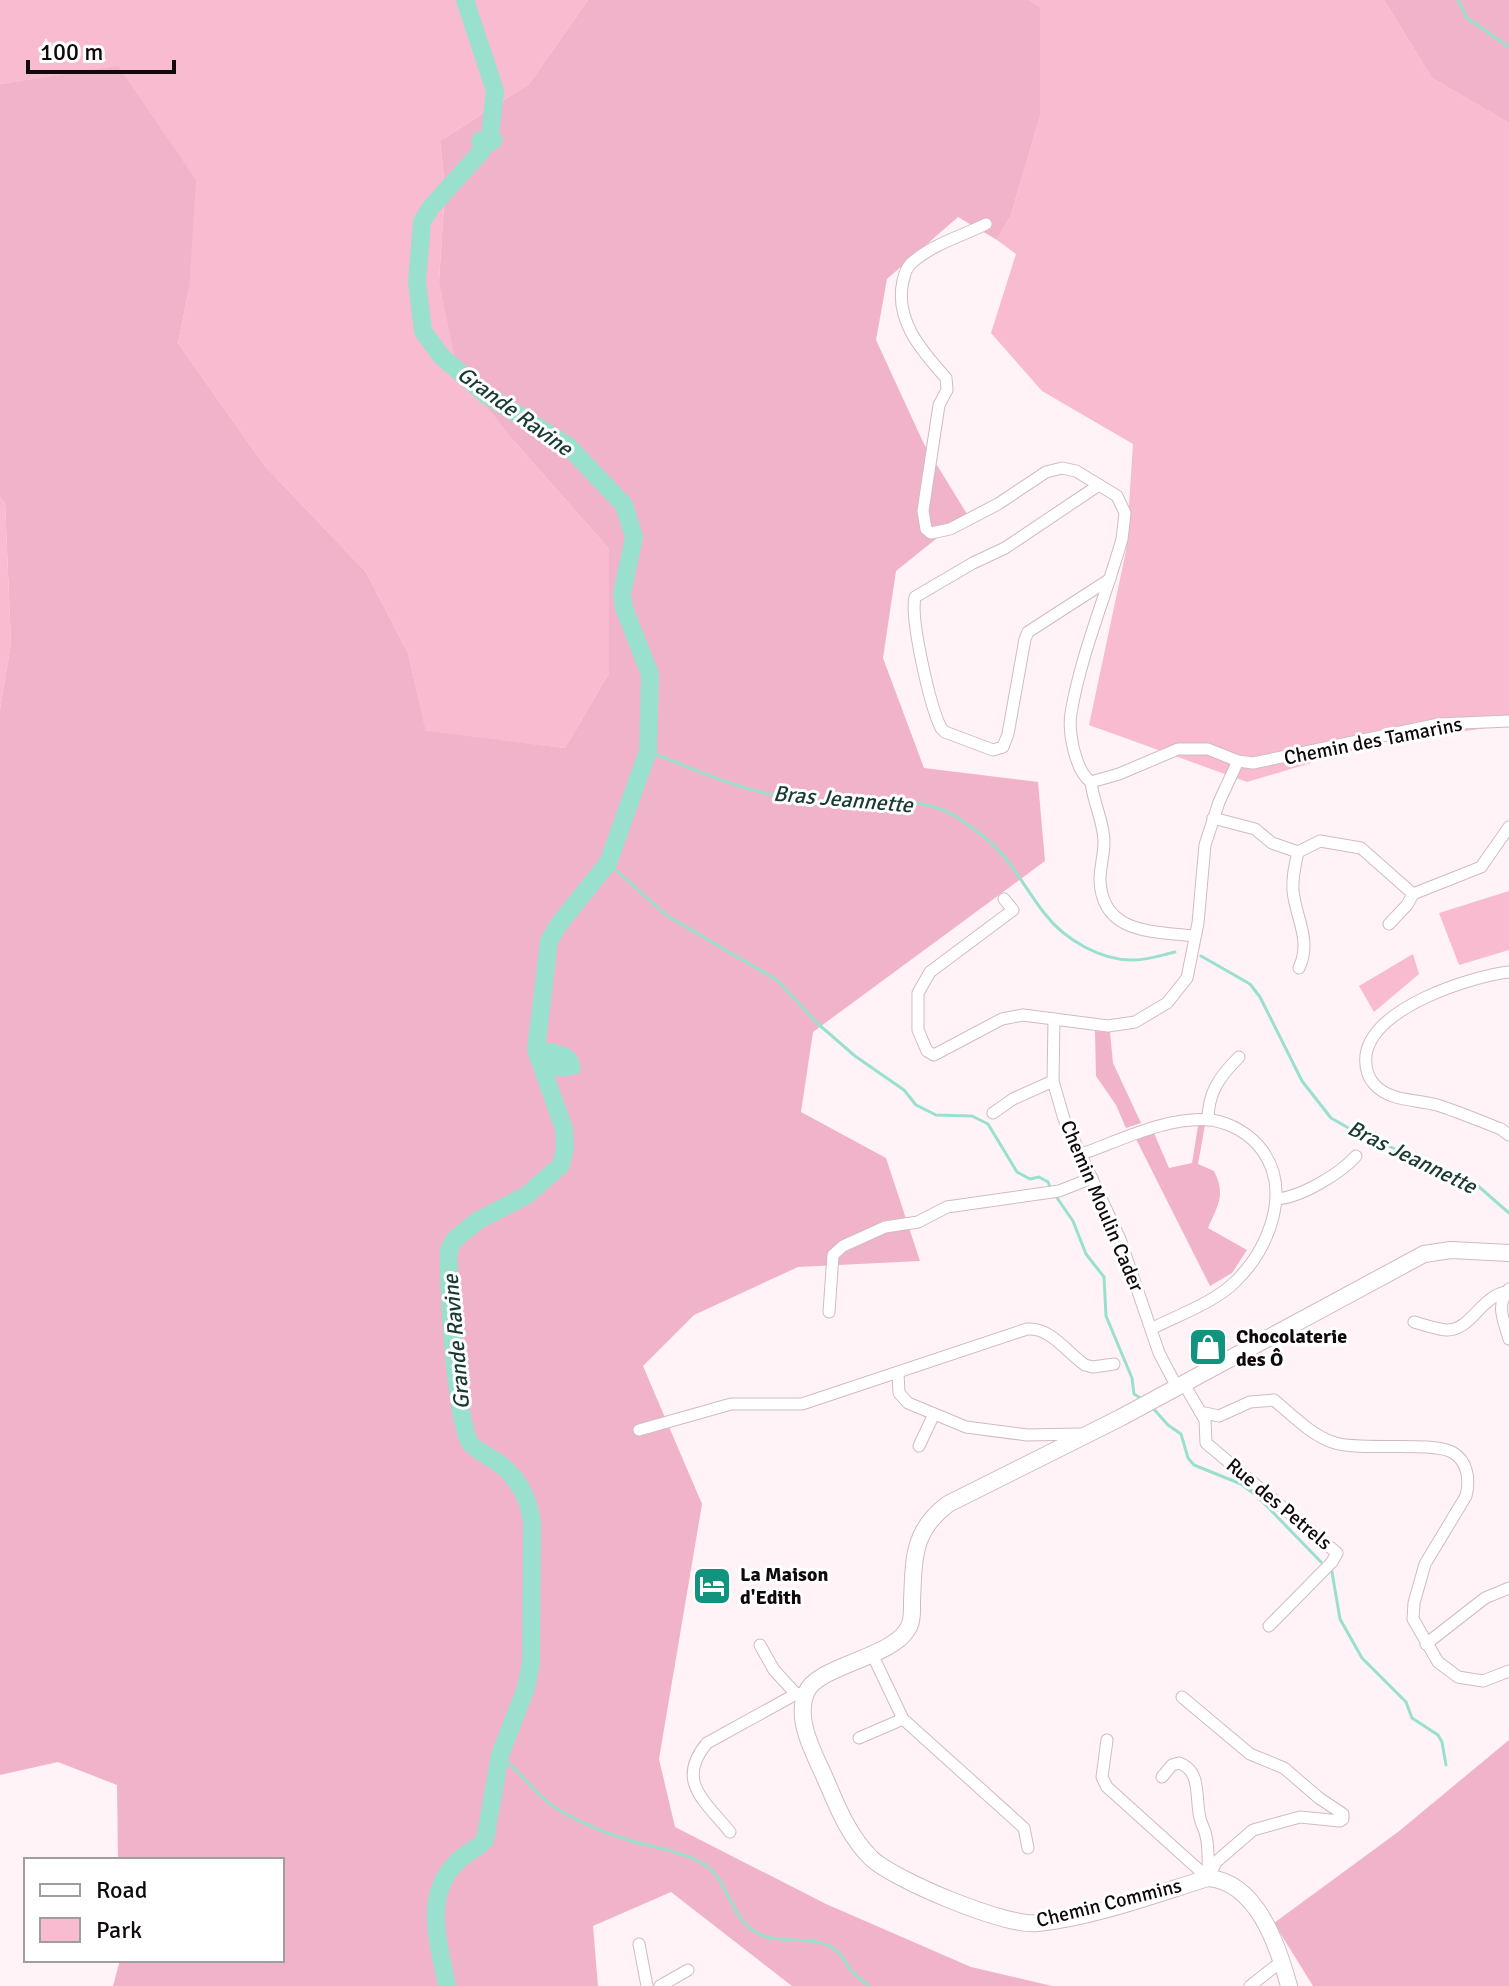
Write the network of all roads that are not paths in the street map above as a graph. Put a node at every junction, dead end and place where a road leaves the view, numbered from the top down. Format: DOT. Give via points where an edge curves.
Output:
graph roads {
  1 [pos="986,224"];
  2 [pos="1099,485"];
  3 [pos="1110,579"];
  4 [pos="1509,721"];
  5 [pos="1238,761"];
  6 [pos="1091,782"];
  7 [pos="1213,818"];
  8 [pos="1509,827"];
  9 [pos="1298,852"];
  10 [pos="1413,894"];
  11 [pos="1004,899"];
  12 [pos="1389,924"];
  13 [pos="1194,936"];
  14 [pos="1299,968"];
  15 [pos="1509,972"];
  16 [pos="1054,1019"];
  17 [pos="1239,1057"];
  18 [pos="1053,1081"];
  19 [pos="993,1113"];
  20 [pos="1208,1120"];
  21 [pos="1509,1135"];
  22 [pos="1082,1154"];
  23 [pos="1356,1156"];
  24 [pos="1092,1178"];
  25 [pos="1277,1199"];
  26 [pos="1509,1253"];
  27 [pos="1507,1290"];
  28 [pos="829,1312"];
  29 [pos="1414,1322"];
  30 [pos="1151,1329"];
  31 [pos="1509,1339"];
  32 [pos="1114,1364"];
  33 [pos="898,1373"];
  34 [pos="1180,1385"];
  35 [pos="1200,1412"];
  36 [pos="934,1414"];
  37 [pos="639,1430"];
  38 [pos="1087,1434"];
  39 [pos="919,1446"];
  40 [pos="1509,1588"];
  41 [pos="1269,1626"];
  42 [pos="1426,1644"];
  43 [pos="760,1645"];
  44 [pos="872,1654"];
  45 [pos="1509,1671"];
  46 [pos="801,1693"];
  47 [pos="1182,1697"];
  48 [pos="903,1719"];
  49 [pos="859,1738"];
  50 [pos="1107,1740"];
  51 [pos="1162,1777"];
  52 [pos="730,1832"];
  53 [pos="1028,1848"];
  54 [pos="1208,1878"];
  55 [pos="639,1944"];
  56 [pos="1282,1961"];
  57 [pos="688,1970"];
  58 [pos="647,1986"];
  59 [pos="660,1986"];
  60 [pos="1250,1986"];
  61 [pos="1289,1986"];
  1 -- 2 [label="street" via="917,258 902,285 906,322 946,378 923,511 926,529 950,529 1051,470 1069,469"];
  2 -- 3 [label="street" via="1117,496 1125,513"];
  2 -- 3 [label="street" via="1005,548 915,597 919,643 941,728 993,750 1003,747 1028,632"];
  3 -- 6 [label="street" via="1071,714 1072,745"];
  4 -- 5 [label="street, Chemin des Tamarins" via="1439,724 1270,761"];
  5 -- 6 [label="street, Chemin des Tamarins" via="1208,749 1178,749"];
  5 -- 7 [label="street"];
  6 -- 13 [label="street" via="1104,843 1102,897 1109,913 1140,929"];
  7 -- 9 [label="street" via="1255,829 1272,843"];
  7 -- 13 [label="street"];
  8 -- 10 [label="street" via="1481,867"];
  9 -- 10 [label="street" via="1320,841 1361,848"];
  9 -- 14 [label="street" via="1293,892 1306,948"];
  10 -- 12 [label="street"];
  11 -- 16 [label="street" via="1013,910 930,972 918,993 918,1030 934,1055 1002,1019"];
  13 -- 16 [label="street" via="1187,978 1149,1016 1108,1026"];
  15 -- 21 [label="street" via="1416,1002 1381,1027 1365,1059 1372,1083 1383,1092 1434,1104"];
  16 -- 18 [label="street, Chemin Moulin Cader"];
  17 -- 20 [label="street" via="1211,1094"];
  18 -- 19 [label="street"];
  18 -- 22 [label="street, Chemin Moulin Cader"];
  20 -- 22 [label="street" via="1150,1130"];
  20 -- 25 [label="street" via="1255,1141 1275,1174"];
  22 -- 24 [label="street, Chemin Moulin Cader"];
  23 -- 25 [label="street" via="1345,1169"];
  24 -- 28 [label="street" via="1059,1191 947,1207 843,1246 833,1255"];
  24 -- 30 [label="street, Chemin Moulin Cader"];
  25 -- 30 [label="street" via="1266,1237 1237,1280"];
  26 -- 34 [label="street" via="1424,1254"];
  27 -- 29 [label="street" via="1489,1298 1456,1329"];
  27 -- 31 [label="street" via="1500,1308"];
  30 -- 34 [label="street, Chemin Moulin Cader"];
  32 -- 33 [label="street" via="1085,1365 1035,1328"];
  33 -- 36 [label="street" via="903,1398"];
  33 -- 37 [label="street" via="802,1404 731,1404"];
  34 -- 35 [label="street, Rue des Petrels"];
  34 -- 38 [label="street"];
  35 -- 41 [label="street, Rue des Petrels" via="1206,1443 1337,1553"];
  35 -- 42 [label="street" via="1219,1416 1250,1402 1274,1400 1337,1444 1443,1449 1459,1458 1468,1473 1466,1496 1425,1564 1414,1603 1413,1619"];
  36 -- 38 [label="street" via="977,1429"];
  36 -- 39 [label="street"];
  38 -- 44 [label="street" via="934,1515 918,1539 907,1631"];
  40 -- 42 [label="street" via="1485,1598"];
  42 -- 45 [label="street" via="1458,1677 1483,1681"];
  43 -- 46 [label="street" via="780,1679"];
  44 -- 46 [label="street"];
  44 -- 48 [label="street"];
  46 -- 52 [label="street" via="707,1743 695,1759 694,1785"];
  46 -- 54 [label="street, Chemin Commins" via="809,1739 845,1822 873,1860 903,1878 998,1916 1038,1924"];
  47 -- 54 [label="street" via="1250,1754 1284,1768 1343,1814 1340,1821 1300,1817 1253,1830 1216,1862"];
  48 -- 49 [label="street"];
  48 -- 53 [label="street" via="1024,1828"];
  50 -- 54 [label="street" via="1102,1777 1107,1787"];
  51 -- 54 [label="street" via="1179,1763 1192,1775 1207,1840"];
  54 -- 56 [label="street, Chemin Commins" via="1224,1881 1261,1913"];
  55 -- 58 [label="street"];
  56 -- 60 [label="street"];
  56 -- 61 [label="street, Chemin Commins"];
  57 -- 59 [label="street"];
}
